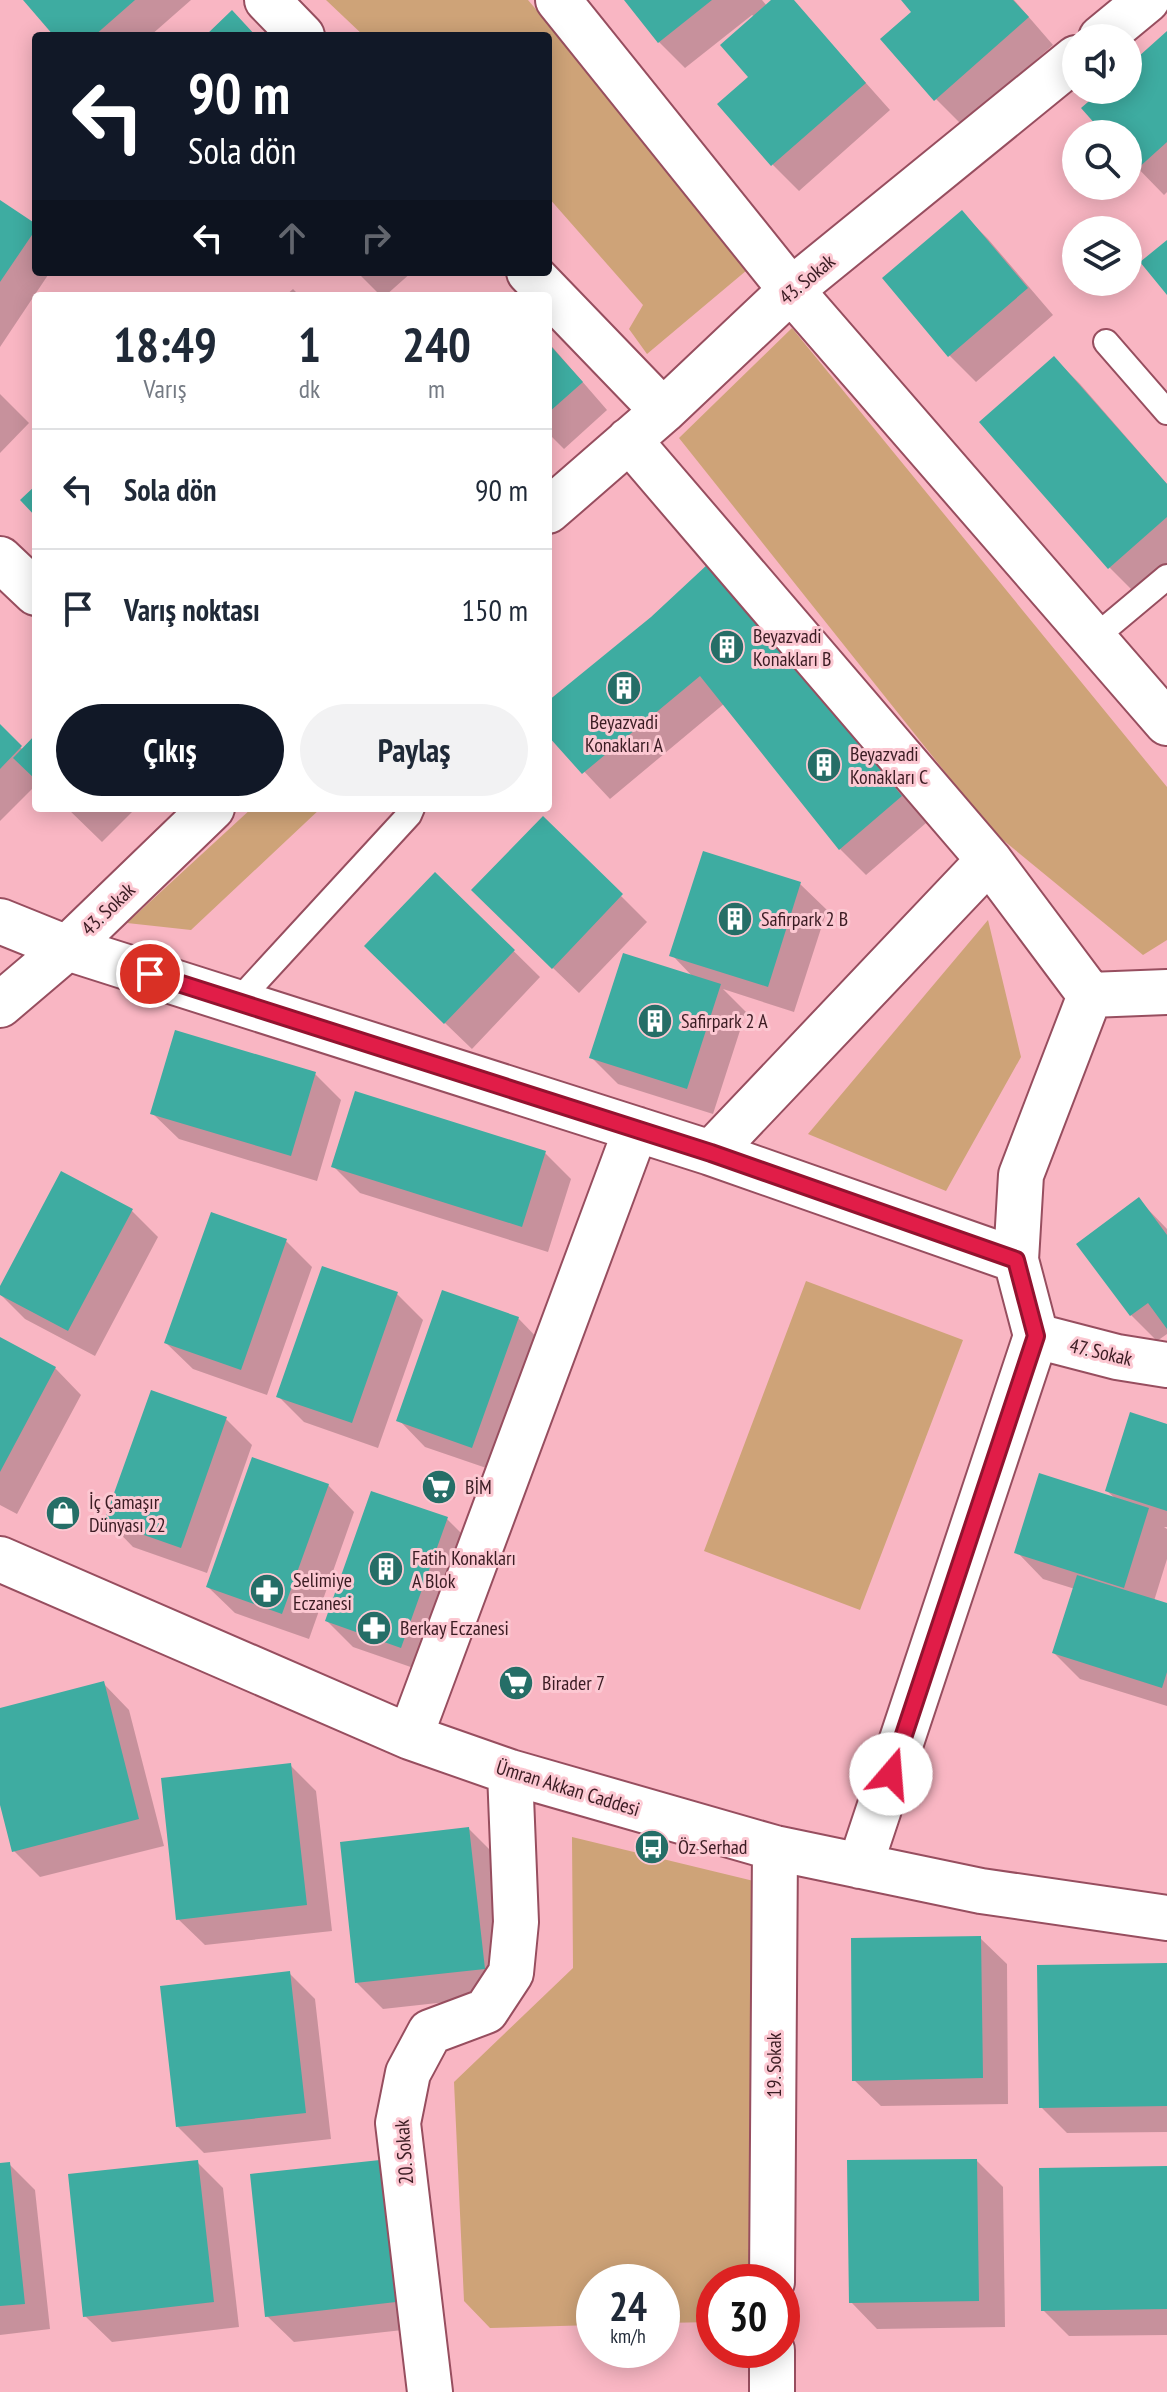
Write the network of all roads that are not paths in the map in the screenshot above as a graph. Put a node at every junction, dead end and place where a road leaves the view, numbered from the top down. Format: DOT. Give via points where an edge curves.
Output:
graph roads {
  1 [pos="267,0"];
  2 [pos="558,0"];
  3 [pos="1147,0"];
  4 [pos="1118,24"];
  5 [pos="298,32"];
  6 [pos="1062,69"];
  7 [pos="533,276"];
  8 [pos="791,290"];
  9 [pos="548,292"];
  10 [pos="552,296"];
  11 [pos="1106,342"];
  12 [pos="663,411"];
  13 [pos="1167,412"];
  14 [pos="629,440"];
  15 [pos="552,507"];
  16 [pos="0,559"];
  17 [pos="1167,577"];
  18 [pos="32,589"];
  19 [pos="1093,639"];
  20 [pos="1167,723"];
  21 [pos="208,812"];
  22 [pos="410,812"];
  23 [pos="989,860"];
  24 [pos="0,921"];
  25 [pos="67,948"];
  26 [pos="1167,992"];
  27 [pos="1090,995"];
  28 [pos="237,1002"];
  29 [pos="0,1005"];
  30 [pos="636,1129"];
  31 [pos="711,1153"];
  32 [pos="1016,1260"];
  33 [pos="1036,1336"];
  34 [pos="1167,1365"];
  35 [pos="0,1559"];
  36 [pos="410,1737"];
  37 [pos="510,1772"];
  38 [pos="775,1848"];
  39 [pos="860,1866"];
  40 [pos="1167,1918"];
  41 [pos="772,2264"];
  42 [pos="772,2368"];
  43 [pos="430,2392"];
  44 [pos="772,2392"];
  1 -- 5 [label="street"];
  2 -- 8 [label="street"];
  3 -- 4 [label="street"];
  6 -- 8 [label="street, 43. Sokak"];
  7 -- 9 [label="street"];
  8 -- 12 [label="street, 43. Sokak"];
  8 -- 19 [label="street"];
  10 -- 12 [label="street"];
  11 -- 13 [label="lane"];
  12 -- 14 [label="street, 43. Sokak"];
  14 -- 15 [label="street, 43. Sokak"];
  14 -- 23 [label="street"];
  16 -- 18 [label="street"];
  17 -- 19 [label="lane"];
  19 -- 20 [label="street"];
  21 -- 25 [label="street, 43. Sokak"];
  22 -- 28 [label="lane"];
  23 -- 27 [label="street"];
  23 -- 31 [label="street"];
  24 -- 25 [label="street"];
  25 -- 28 [label="street"];
  25 -- 29 [label="street, 43. Sokak"];
  26 -- 27 [label="street"];
  27 -- 32 [label="street" via="1021,1175"];
  28 -- 30 [label="street"];
  30 -- 31 [label="street"];
  30 -- 36 [label="street"];
  31 -- 32 [label="street"];
  32 -- 33 [label="street"];
  33 -- 34 [label="street, 47. Sokak"];
  33 -- 39 [label="street"];
  35 -- 36 [label="street, Ümran Akkan Caddesi"];
  36 -- 37 [label="street, Ümran Akkan Caddesi"];
  37 -- 38 [label="street, Ümran Akkan Caddesi"];
  37 -- 43 [label="street, 20. Sokak" via="516,1922 511,1973 486,2011 430,2032 408,2073 398,2123"];
  38 -- 39 [label="street, Ümran Akkan Caddesi"];
  38 -- 41 [label="street, 19. Sokak"];
  39 -- 40 [label="street, Ümran Akkan Caddesi" via="981,1891"];
  42 -- 44 [label="street"];
}
